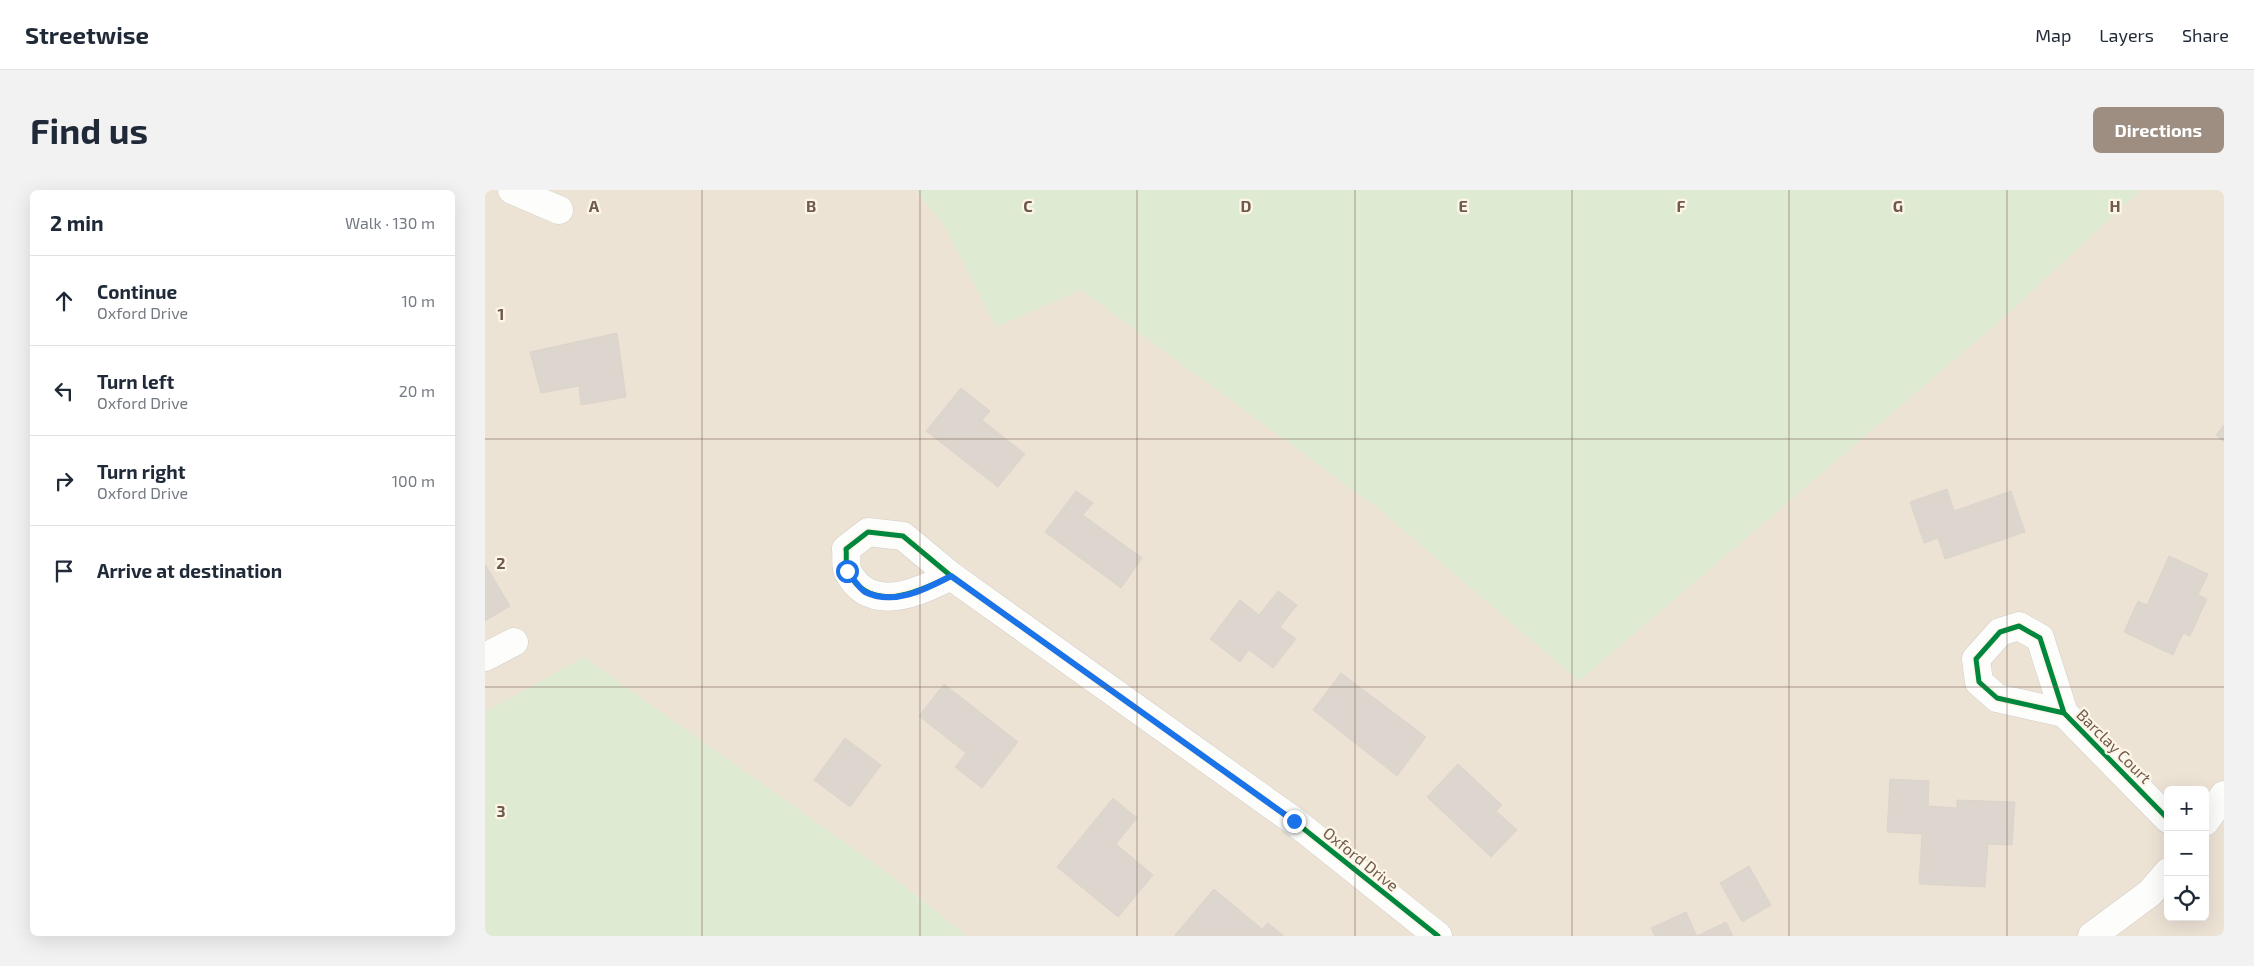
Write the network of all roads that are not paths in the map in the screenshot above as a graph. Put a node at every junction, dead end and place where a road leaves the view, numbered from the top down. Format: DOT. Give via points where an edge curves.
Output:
graph roads {
  1 [pos="513,190"];
  2 [pos="559,210"];
  3 [pos="951,576"];
  4 [pos="514,642"];
  5 [pos="485,657"];
  6 [pos="2063,713"];
  7 [pos="2224,795"];
  8 [pos="2164,815"];
  9 [pos="2209,816"];
  10 [pos="2165,876"];
  11 [pos="1438,936"];
  12 [pos="2092,936"];
  1 -- 2 [label="street"];
  3 -- 11 [label="street, Oxford Drive" via="1294,821"];
  4 -- 5 [label="street"];
  6 -- 8 [label="street, Barclay Court"];
  7 -- 9 [label="street"];
  10 -- 12 [label="street" via="2150,893"];
}
